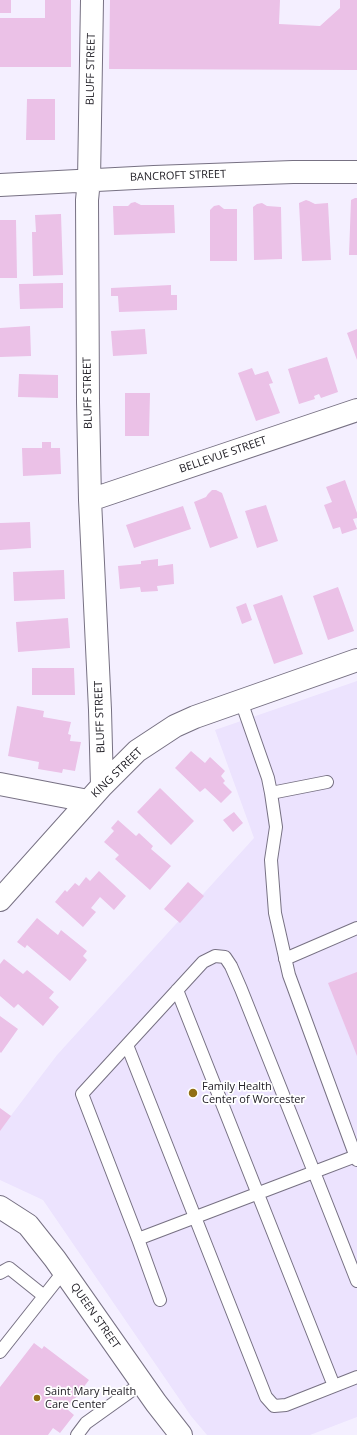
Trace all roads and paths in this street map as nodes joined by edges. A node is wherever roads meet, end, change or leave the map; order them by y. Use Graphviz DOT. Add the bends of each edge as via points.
graph roads {
  1 [pos="92,0"];
  2 [pos="357,172"];
  3 [pos="89,180"];
  4 [pos="0,185"];
  5 [pos="357,410"];
  6 [pos="90,500"];
  7 [pos="357,660"];
  8 [pos="241,701"];
  9 [pos="327,782"];
  10 [pos="0,784"];
  11 [pos="271,793"];
  12 [pos="95,794"];
  13 [pos="0,900"];
  14 [pos="357,928"];
  15 [pos="286,959"];
  16 [pos="178,990"];
  17 [pos="127,1044"];
  18 [pos="357,1157"];
  19 [pos="314,1172"];
  20 [pos="259,1193"];
  21 [pos="0,1207"];
  22 [pos="196,1217"];
  23 [pos="138,1239"];
  24 [pos="64,1271"];
  25 [pos="0,1273"];
  26 [pos="357,1281"];
  27 [pos="44,1296"];
  28 [pos="160,1300"];
  29 [pos="0,1352"];
  30 [pos="357,1377"];
  31 [pos="142,1383"];
  32 [pos="334,1386"];
  33 [pos="77,1435"];
  34 [pos="181,1435"];
  1 -- 3 [label="street, BLUFF STREET"];
  2 -- 3 [label="street, BANCROFT STREET"];
  3 -- 4 [label="street, BANCROFT STREET"];
  3 -- 6 [label="street, BLUFF STREET" via="87,208"];
  5 -- 6 [label="street, BELLEVUE STREET"];
  6 -- 12 [label="street, BLUFF STREET" via="100,702"];
  7 -- 8 [label="street, KING STREET"];
  8 -- 11 [label="lane"];
  8 -- 12 [label="street, KING STREET" via="175,726 137,751"];
  9 -- 11 [label="lane"];
  10 -- 12 [label="street"];
  11 -- 15 [label="lane" via="276,827 271,860 274,898"];
  12 -- 13 [label="street, KING STREET"];
  14 -- 15 [label="lane"];
  15 -- 18 [label="lane" via="289,975"];
  16 -- 17 [label="lane"];
  16 -- 19 [label="lane" via="203,962 215,956 225,956 232,966"];
  16 -- 20 [label="lane"];
  17 -- 22 [label="lane"];
  17 -- 23 [label="lane" via="82,1094"];
  18 -- 19 [label="lane"];
  19 -- 20 [label="lane"];
  19 -- 26 [label="lane"];
  20 -- 22 [label="lane"];
  20 -- 32 [label="lane"];
  21 -- 24 [label="street, QUEEN STREET" via="28,1225"];
  22 -- 23 [label="lane"];
  22 -- 32 [label="lane" via="266,1397 274,1406 286,1405"];
  23 -- 28 [label="lane"];
  24 -- 27 [label="lane"];
  24 -- 31 [label="street, QUEEN STREET"];
  25 -- 27 [label="lane" via="8,1268"];
  27 -- 29 [label="lane"];
  30 -- 32 [label="lane"];
  31 -- 33 [label="lane" via="86,1423"];
  31 -- 34 [label="street, QUEEN STREET"];
}
